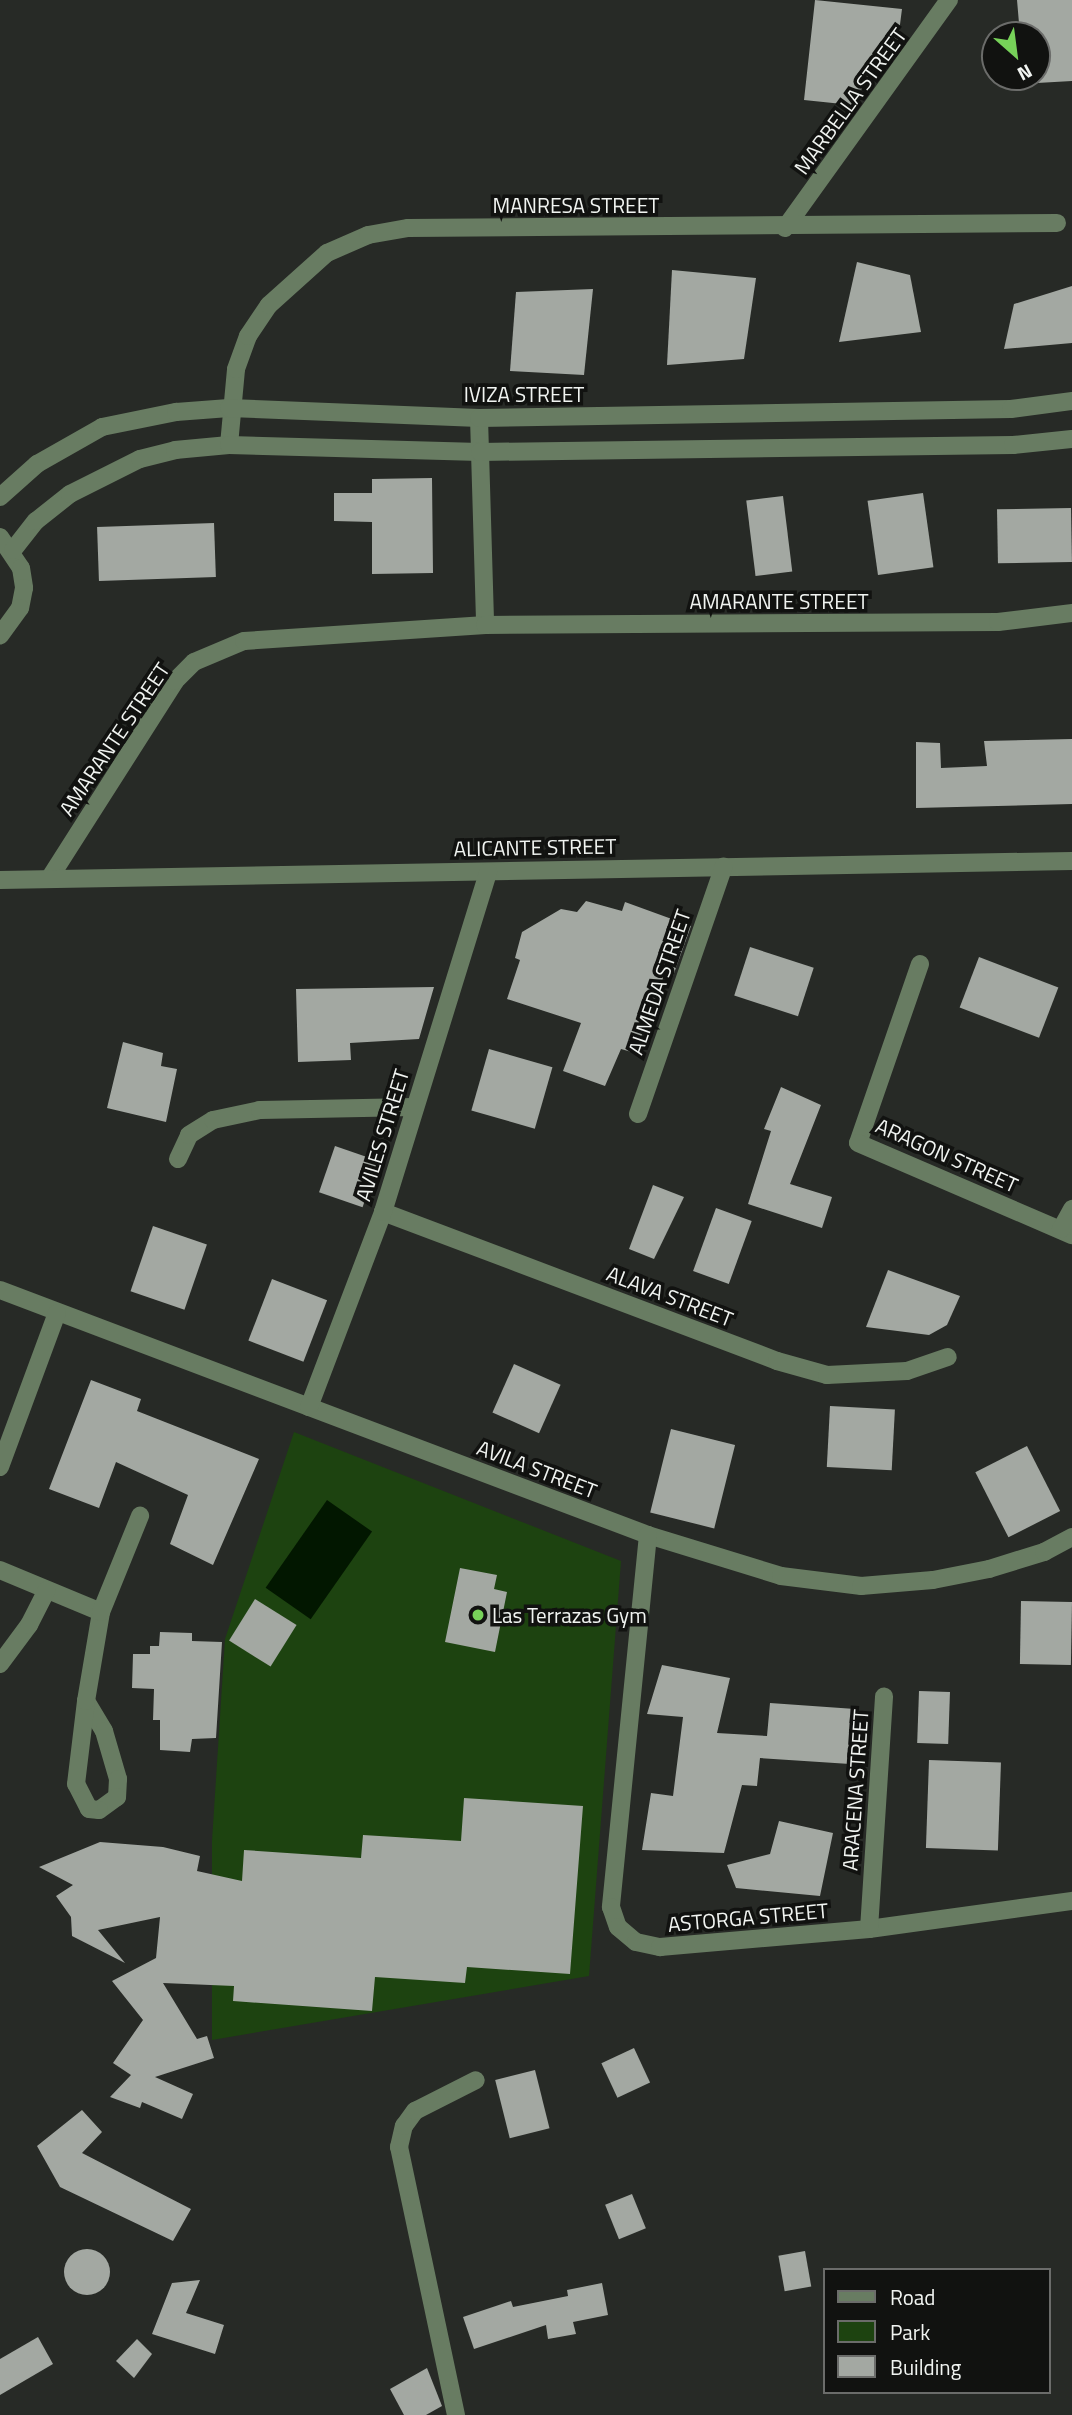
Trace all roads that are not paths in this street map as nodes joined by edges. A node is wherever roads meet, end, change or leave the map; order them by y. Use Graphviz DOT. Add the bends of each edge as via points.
graph roads {
  1 [pos="949,0"];
  2 [pos="1057,223"];
  3 [pos="785,228"];
  4 [pos="1072,401"];
  5 [pos="229,408"];
  6 [pos="479,418"];
  7 [pos="1072,439"];
  8 [pos="229,445"];
  9 [pos="480,452"];
  10 [pos="0,497"];
  11 [pos="6,543"];
  12 [pos="1072,613"];
  13 [pos="485,625"];
  14 [pos="0,636"];
  15 [pos="1072,862"];
  16 [pos="724,866"];
  17 [pos="488,872"];
  18 [pos="49,879"];
  19 [pos="0,880"];
  20 [pos="919,964"];
  21 [pos="414,1107"];
  22 [pos="638,1114"];
  23 [pos="178,1159"];
  24 [pos="1072,1209"];
  25 [pos="383,1212"];
  26 [pos="1067,1232"];
  27 [pos="0,1290"];
  28 [pos="57,1313"];
  29 [pos="948,1357"];
  30 [pos="309,1407"];
  31 [pos="0,1468"];
  32 [pos="140,1516"];
  33 [pos="648,1535"];
  34 [pos="1072,1537"];
  35 [pos="0,1570"];
  36 [pos="47,1590"];
  37 [pos="101,1612"];
  38 [pos="0,1664"];
  39 [pos="884,1696"];
  40 [pos="86,1701"];
  41 [pos="1072,1901"];
  42 [pos="869,1929"];
  43 [pos="476,2080"];
  44 [pos="456,2415"];
  1 -- 3 [label="street, MARBELLA STREET"];
  2 -- 3 [label="street, MANRESA STREET"];
  3 -- 5 [label="street, MANRESA STREET" via="408,228 368,235 327,253 269,305 248,336"];
  4 -- 6 [label="street, IVIZA STREET" via="1011,409"];
  5 -- 6 [label="street, IVIZA STREET"];
  5 -- 8 [label="street, MANRESA STREET"];
  5 -- 10 [label="street, IVIZA STREET" via="137,417 102,426 37,464"];
  6 -- 9 [label="street"];
  7 -- 9 [label="street" via="1013,445"];
  8 -- 9 [label="street"];
  8 -- 11 [label="street" via="175,450 105,474"];
  9 -- 13 [label="street"];
  11 -- 14 [label="street" via="24,588 20,608"];
  12 -- 13 [label="street, AMARANTE STREET" via="998,622"];
  13 -- 18 [label="street, AMARANTE STREET" via="244,641 194,662 174,681"];
  15 -- 16 [label="street, ALICANTE STREET"];
  16 -- 17 [label="street, ALICANTE STREET"];
  16 -- 22 [label="street, ALMEDA STREET"];
  17 -- 18 [label="street, ALICANTE STREET"];
  17 -- 21 [label="street, AVILES STREET"];
  18 -- 19 [label="street, ALICANTE STREET"];
  20 -- 26 [label="street, ARAGON STREET" via="858,1143"];
  21 -- 23 [label="street" via="260,1110 213,1120 189,1135"];
  21 -- 25 [label="street, AVILES STREET"];
  24 -- 26 [label="street"];
  25 -- 29 [label="street, ALAVA STREET" via="777,1361 827,1375 906,1371"];
  25 -- 30 [label="street, AVILES STREET"];
  27 -- 28 [label="street, AVILA STREET"];
  28 -- 30 [label="street, AVILA STREET"];
  28 -- 31 [label="street"];
  30 -- 33 [label="street, AVILA STREET"];
  32 -- 37 [label="street"];
  33 -- 34 [label="street, AVILA STREET" via="781,1576 861,1586 989,1569 1044,1552"];
  33 -- 42 [label="street, ASTORGA STREET" via="611,1907 618,1927 636,1942 660,1947"];
  35 -- 36 [label="street"];
  36 -- 37 [label="street"];
  36 -- 38 [label="street" via="29,1625"];
  37 -- 40 [label="street"];
  39 -- 42 [label="street, ARACENA STREET"];
  40 -- 40 [label="street" via="76,1784 89,1809 99,1810 117,1797 118,1779 104,1731"];
  41 -- 42 [label="street, ASTORGA STREET"];
  43 -- 44 [label="street" via="415,2111 404,2126 398,2147"];
}
